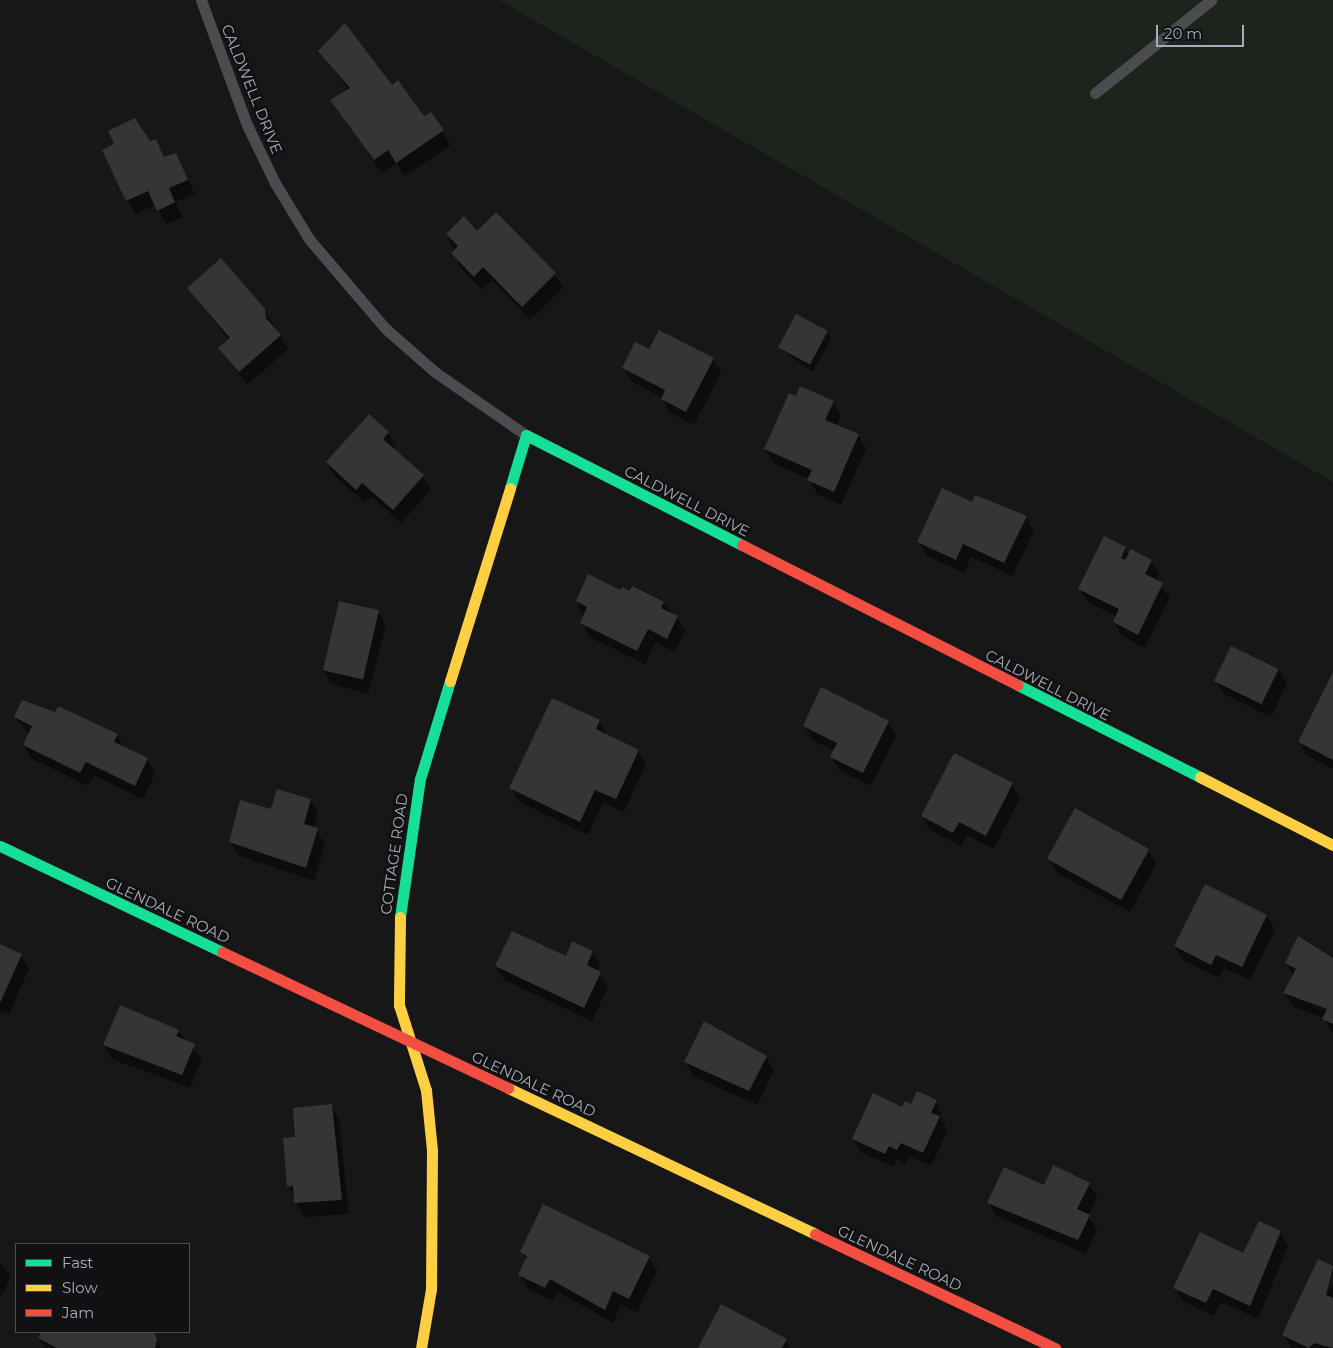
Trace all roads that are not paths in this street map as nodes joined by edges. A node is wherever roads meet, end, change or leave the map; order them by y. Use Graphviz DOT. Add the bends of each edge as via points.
graph roads {
  1 [pos="201,0"];
  2 [pos="1211,0"];
  3 [pos="1095,93"];
  4 [pos="526,435"];
  5 [pos="1333,845"];
  6 [pos="0,846"];
  7 [pos="410,1041"];
  8 [pos="421,1348"];
  9 [pos="1055,1348"];
  1 -- 4 [label="lane, CALDWELL DRIVE" via="247,125 275,184 309,238 386,329 435,372"];
  2 -- 3 [label="lane"];
  4 -- 5 [label="street, CALDWELL DRIVE"];
  4 -- 7 [label="street, COTTAGE ROAD" via="420,779 400,902 399,1005"];
  6 -- 7 [label="street, GLENDALE ROAD"];
  7 -- 8 [label="street, COTTAGE ROAD" via="426,1090 432,1150 432,1289"];
  7 -- 9 [label="street, GLENDALE ROAD"];
}
